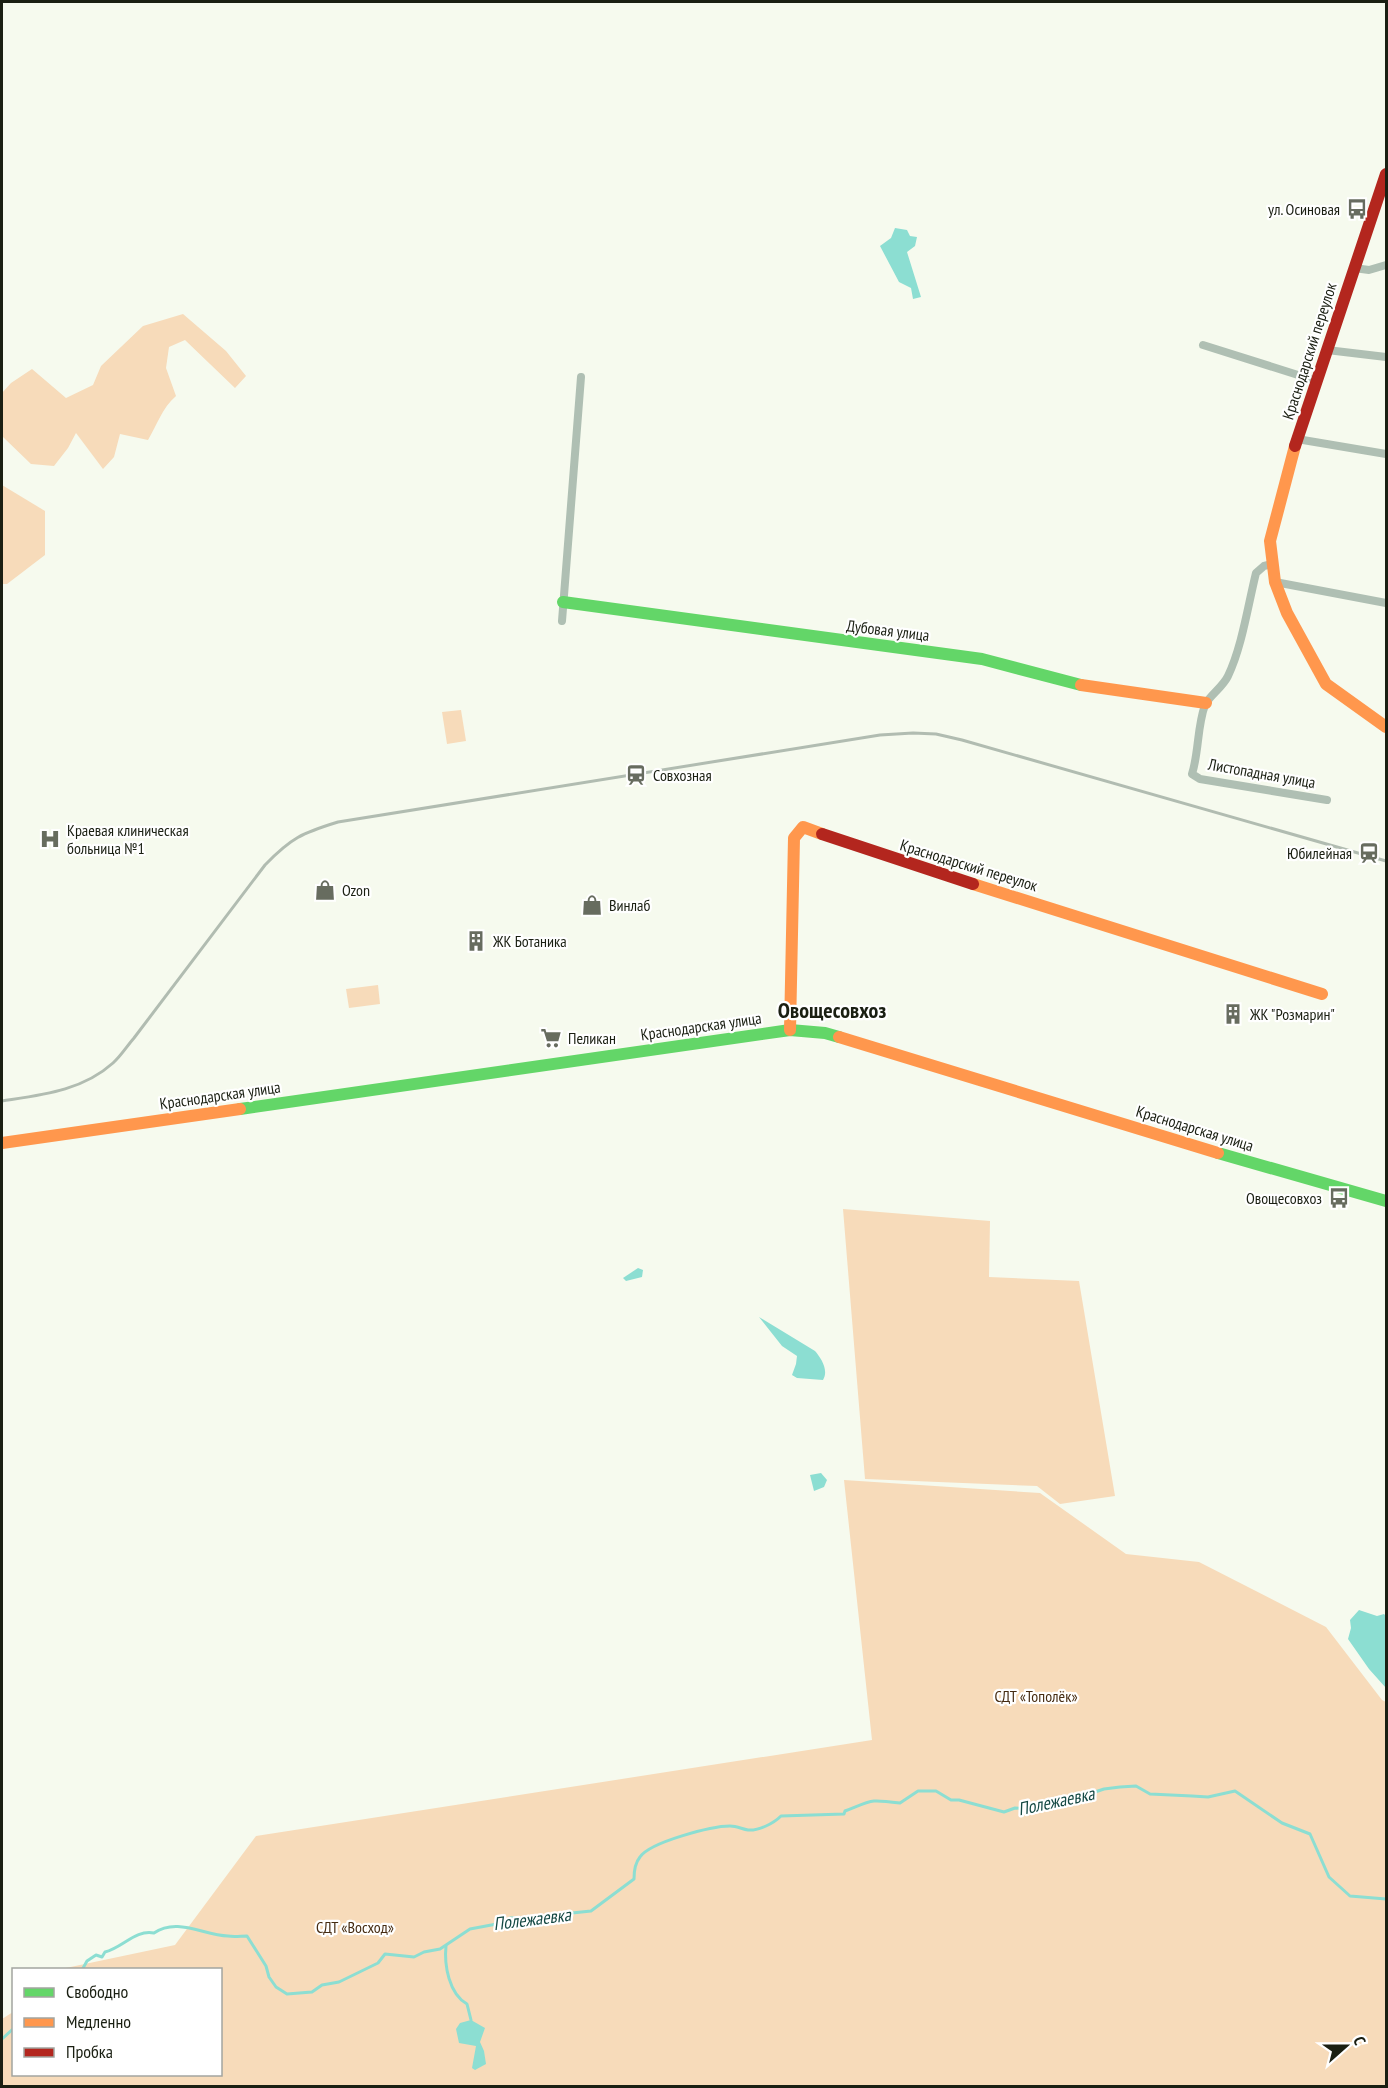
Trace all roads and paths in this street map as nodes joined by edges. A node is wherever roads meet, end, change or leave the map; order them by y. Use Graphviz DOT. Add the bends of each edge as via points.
graph roads {
  1 [pos="1386,174"];
  2 [pos="1386,265"];
  3 [pos="1354,268"];
  4 [pos="1203,345"];
  5 [pos="1327,350"];
  6 [pos="1386,357"];
  7 [pos="581,377"];
  8 [pos="1317,381"];
  9 [pos="1297,439"];
  10 [pos="1386,454"];
  11 [pos="1272,564"];
  12 [pos="1275,582"];
  13 [pos="563,602"];
  14 [pos="1386,603"];
  15 [pos="562,621"];
  16 [pos="1206,703"];
  17 [pos="1386,727"];
  18 [pos="1327,800"];
  19 [pos="1322,994"];
  20 [pos="790,1030"];
  21 [pos="2,1143"];
  22 [pos="1386,1201"];
  1 -- 3 [label="street, Краснодарский переулок"];
  2 -- 3 [label="street" via="1369,270"];
  3 -- 5 [label="street, Краснодарский переулок"];
  4 -- 8 [label="street"];
  5 -- 6 [label="street"];
  5 -- 8 [label="street, Краснодарский переулок"];
  7 -- 13 [label="street"];
  8 -- 9 [label="street, Краснодарский переулок"];
  9 -- 10 [label="street"];
  9 -- 11 [label="street, Краснодарский переулок" via="1270,541"];
  11 -- 12 [label="street, Краснодарский переулок"];
  11 -- 16 [label="street" via="1256,573 1227,678"];
  12 -- 14 [label="street"];
  12 -- 17 [label="street, Краснодарский переулок" via="1303,648 1326,684"];
  13 -- 15 [label="street"];
  13 -- 16 [label="street, Дубовая улица" via="982,659 1087,687"];
  16 -- 18 [label="street, Листопадная улица" via="1192,774 1200,779"];
  19 -- 20 [label="street, Краснодарский переулок" via="905,863 803,827 794,838"];
  20 -- 21 [label="street, Краснодарская улица"];
  20 -- 22 [label="street, Краснодарская улица" via="825,1033"];
}
